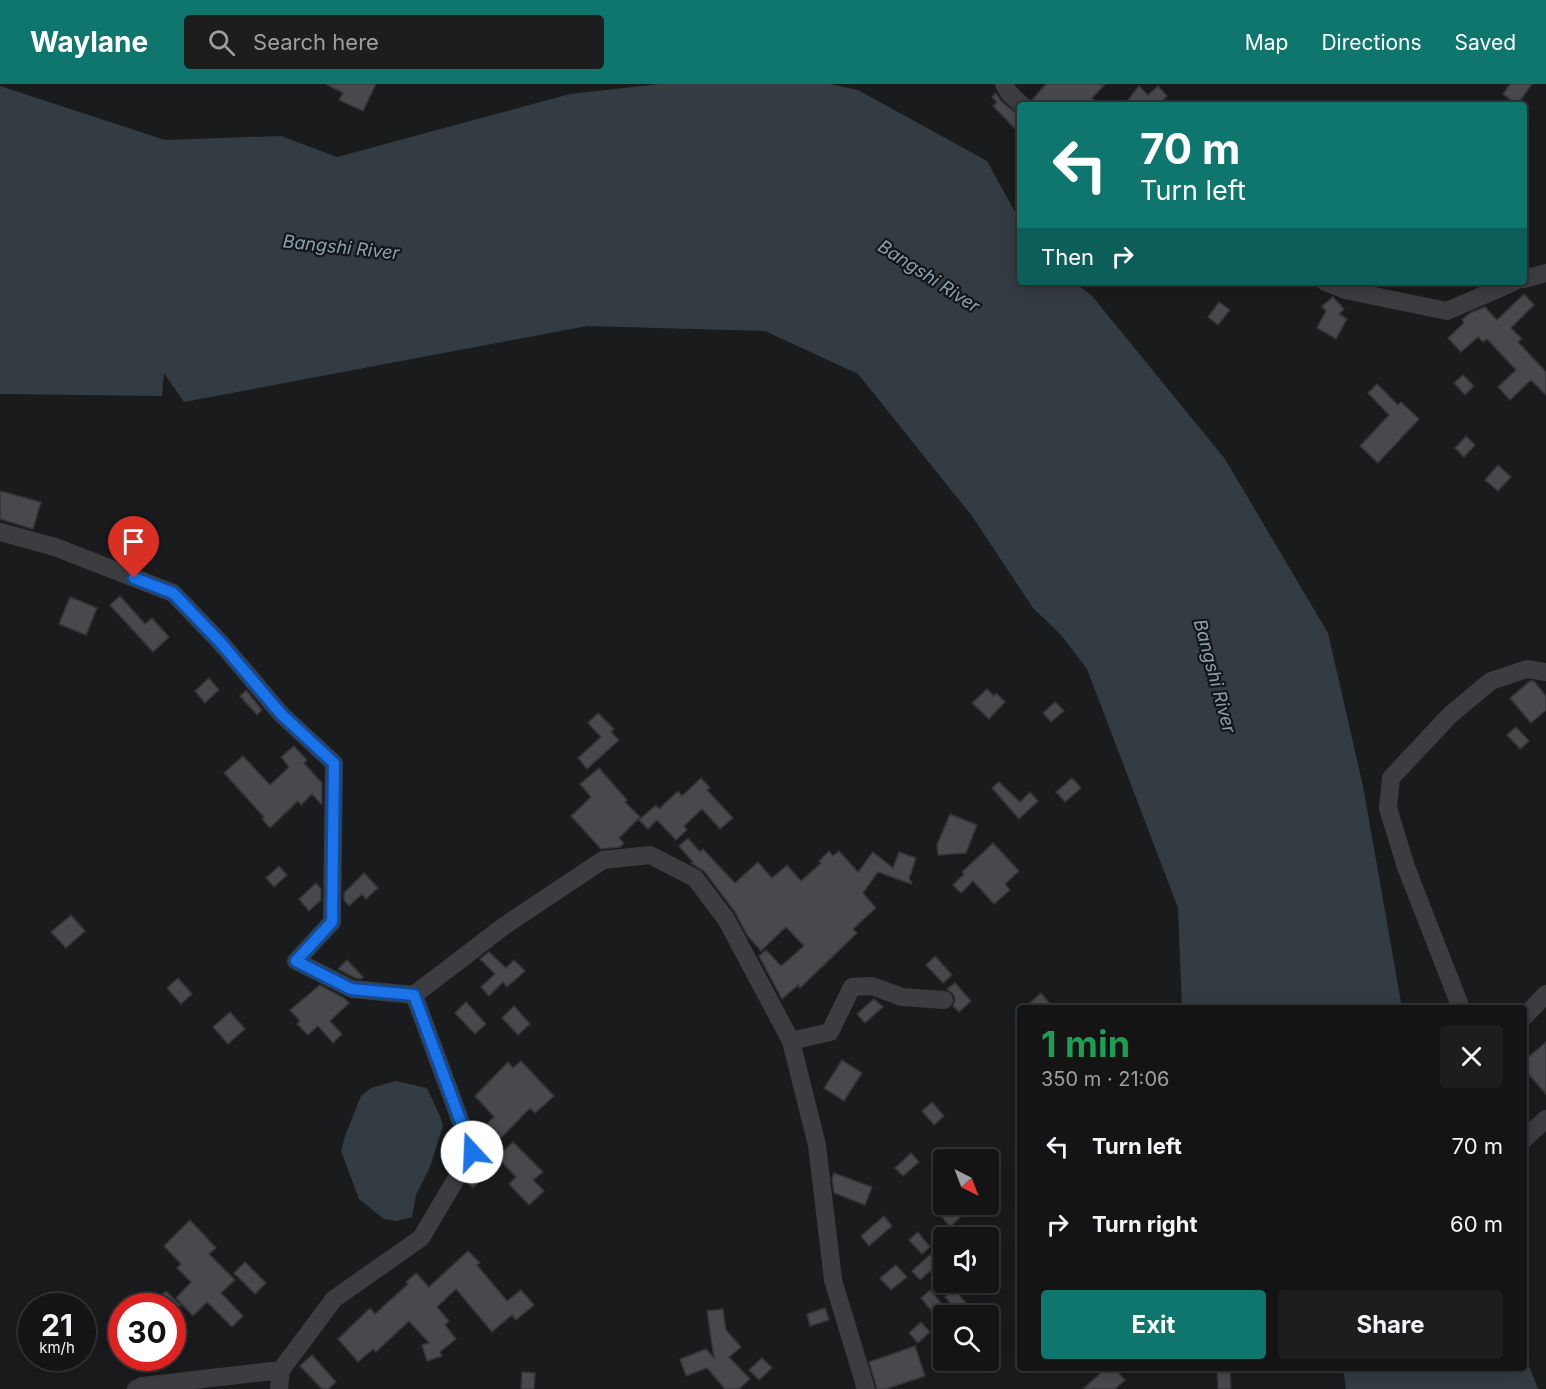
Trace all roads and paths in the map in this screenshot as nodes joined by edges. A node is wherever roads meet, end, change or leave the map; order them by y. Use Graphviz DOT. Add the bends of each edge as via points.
graph roads {
  1 [pos="1004,84"];
  2 [pos="1019,102"];
  3 [pos="1546,273"];
  4 [pos="1527,278"];
  5 [pos="1332,285"];
  6 [pos="1507,285"];
  7 [pos="0,532"];
  8 [pos="1546,672"];
  9 [pos="1546,994"];
  10 [pos="414,995"];
  11 [pos="944,1000"];
  12 [pos="1460,1005"];
  13 [pos="1527,1014"];
  14 [pos="791,1041"];
  15 [pos="1546,1119"];
  16 [pos="1527,1136"];
  17 [pos="281,1370"];
  18 [pos="136,1389"];
  19 [pos="279,1389"];
  20 [pos="866,1389"];
  1 -- 2 [label="street"];
  3 -- 4 [label="street"];
  5 -- 6 [label="street" via="1447,311"];
  7 -- 10 [label="street" via="55,547 173,593 281,714 334,763 332,922 296,961 351,989"];
  8 -- 12 [label="street" via="1527,669 1491,681 1450,714 1391,778 1388,808 1406,867"];
  9 -- 13 [label="street"];
  10 -- 14 [label="street" via="504,926 603,860 650,855 695,878 726,919"];
  10 -- 17 [label="street" via="472,1152 421,1238 334,1299"];
  11 -- 14 [label="street" via="902,997 872,986 852,987 830,1032"];
  14 -- 20 [label="street" via="817,1145 833,1280"];
  15 -- 16 [label="street"];
  17 -- 18 [label="street"];
  17 -- 19 [label="street"];
}
